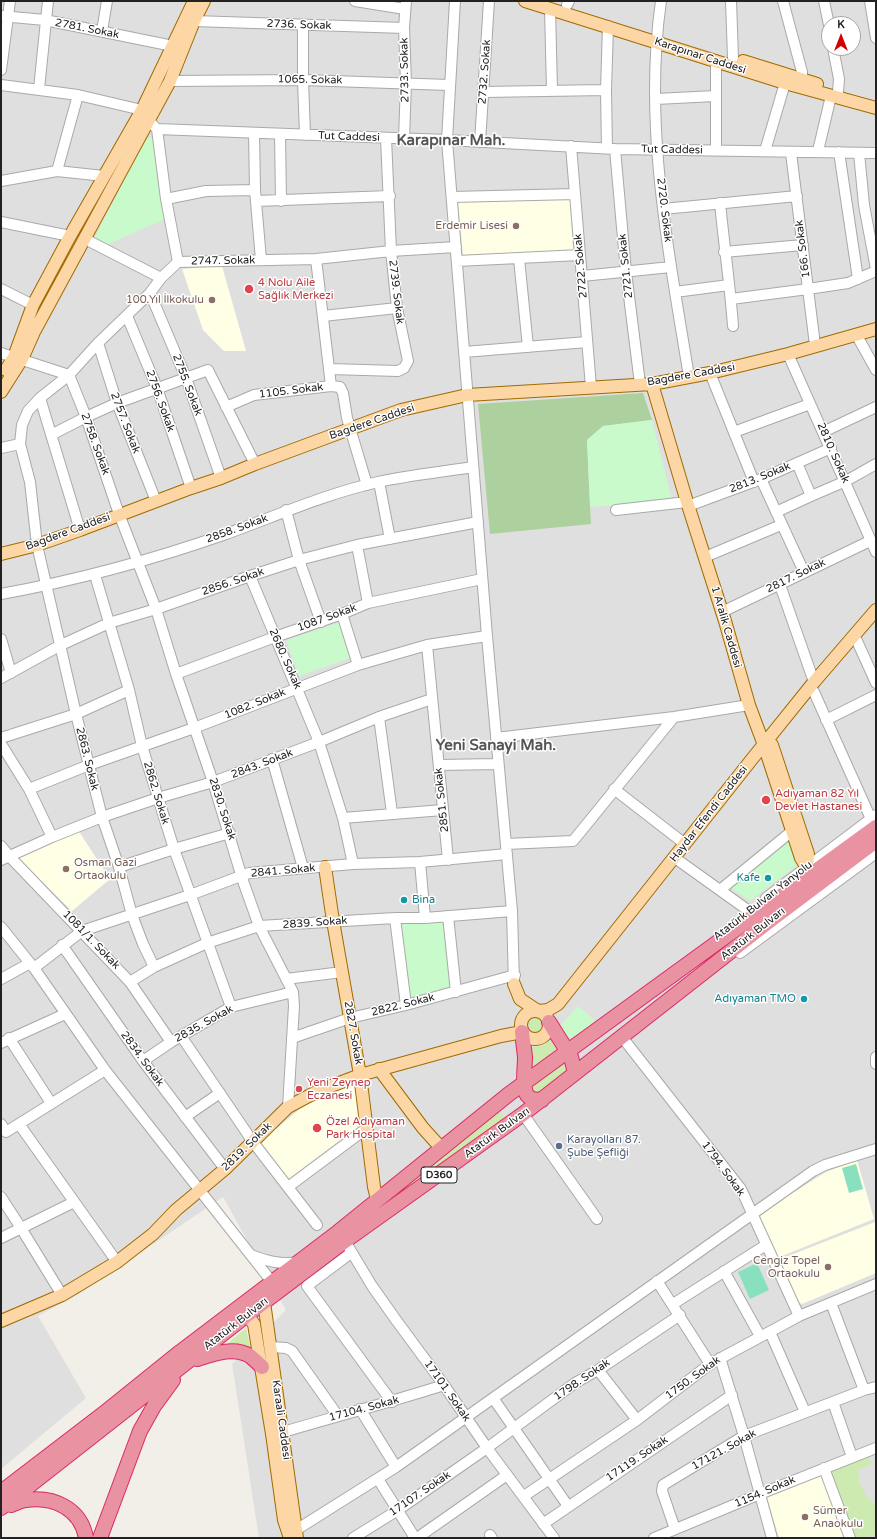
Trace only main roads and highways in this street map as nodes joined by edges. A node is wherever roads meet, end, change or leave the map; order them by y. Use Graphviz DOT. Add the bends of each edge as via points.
graph roads {
  1 [pos="194,1"];
  2 [pos="204,1"];
  3 [pos="525,1"];
  4 [pos="568,3"];
  5 [pos="552,4"];
  6 [pos="656,38"];
  7 [pos="834,94"];
  8 [pos="876,102"];
  9 [pos="876,108"];
  10 [pos="145,115"];
  11 [pos="876,329"];
  12 [pos="18,358"];
  13 [pos="1,379"];
  14 [pos="646,384"];
  15 [pos="1,392"];
  16 [pos="1,554"];
  17 [pos="876,610"];
  18 [pos="876,618"];
  19 [pos="814,687"];
  20 [pos="768,748"];
  21 [pos="874,820"];
  22 [pos="874,850"];
  23 [pos="678,859"];
  24 [pos="325,867"];
  25 [pos="538,1011"];
  26 [pos="549,1022"];
  27 [pos="521,1029"];
  28 [pos="567,1052"];
  29 [pos="380,1069"];
  30 [pos="576,1074"];
  31 [pos="360,1075"];
  32 [pos="525,1083"];
  33 [pos="542,1100"];
  34 [pos="442,1149"];
  35 [pos="377,1200"];
  36 [pos="264,1302"];
  37 [pos="247,1315"];
  38 [pos="1,1321"];
  39 [pos="188,1361"];
  40 [pos="262,1367"];
  41 [pos="1,1492"];
  42 [pos="1,1508"];
  43 [pos="294,1535"];
  44 [pos="86,1538"];
  45 [pos="100,1538"];
  1 -- 10 [label="main road"];
  2 -- 10 [label="main road" via="170,81"];
  3 -- 5 [label="main road, Karapınar Caddesi"];
  4 -- 5 [label="main road, Karapınar Caddesi"];
  4 -- 6 [label="main road, Karapınar Caddesi"];
  5 -- 6 [label="main road, Karapınar Caddesi" via="608,26"];
  6 -- 7 [label="main road, Karapınar Caddesi" via="785,83"];
  6 -- 7 [label="main road, Karapınar Caddesi" via="802,79"];
  7 -- 8 [label="main road, Karapınar Caddesi"];
  7 -- 9 [label="main road, Karapınar Caddesi"];
  10 -- 12 [label="main road" via="85,239"];
  10 -- 12 [label="main road" via="104,176 33,305"];
  11 -- 14 [label="main road, Bagdere Caddesi" via="710,373"];
  12 -- 13 [label="main road"];
  12 -- 15 [label="main road"];
  14 -- 16 [label="main road, Bagdere Caddesi" via="467,395 402,410 80,530 38,545"];
  14 -- 20 [label="main road, 1 Aralik Caddesi" via="706,557 749,706"];
  17 -- 19 [label="main road, Haydar Efendi Caddesi"];
  18 -- 19 [label="main road, Haydar Efendi Caddesi"];
  19 -- 20 [label="main road, Haydar Efendi Caddesi"];
  20 -- 20 [label="main road, 1 Aralik Caddesi" via="808,854 807,868 800,858"];
  20 -- 23 [label="main road, Haydar Efendi Caddesi"];
  20 -- 23 [label="main road, Haydar Efendi Caddesi" via="685,844"];
  21 -- 28 [label="highway, Atatürk Bulvarı / D360" via="653,990"];
  22 -- 30 [label="highway, Atatürk Bulvarı / D360" via="767,923"];
  23 -- 25 [label="main road, Haydar Efendi Caddesi" via="558,1004"];
  23 -- 26 [label="main road, Haydar Efendi Caddesi"];
  24 -- 31 [label="main road, 2827. Sokak"];
  25 -- 26 [label="main road" via="545,1015"];
  25 -- 27 [label="main road" via="527,1013 523,1017"];
  25 -- 27 [label="main road" via="520,999 514,979"];
  26 -- 27 [label="main road" via="547,1032 539,1039 529,1039"];
  26 -- 28 [label="highway"];
  27 -- 29 [label="main road, 2819. Sokak"];
  27 -- 32 [label="highway"];
  28 -- 30 [label="highway"];
  28 -- 32 [label="highway, Atatürk Bulvarı / D360"];
  29 -- 31 [label="main road, 2819. Sokak"];
  29 -- 34 [label="main road" via="423,1128"];
  30 -- 33 [label="highway, Atatürk Bulvarı / D360"];
  31 -- 35 [label="main road, 2827. Sokak"];
  31 -- 38 [label="main road, 2819. Sokak" via="318,1091 288,1107 153,1234 117,1262 62,1295"];
  32 -- 33 [label="highway" via="530,1098"];
  32 -- 34 [label="highway, Atatürk Bulvarı / D360"];
  33 -- 36 [label="highway, Atatürk Bulvarı / D360" via="348,1247"];
  34 -- 35 [label="highway, Atatürk Bulvarı / D360"];
  35 -- 41 [label="highway, Atatürk Bulvarı / D360"];
  36 -- 37 [label="highway, Atatürk Bulvarı / D360"];
  36 -- 43 [label="main road, Karaali Caddesi" via="283,1432"];
  37 -- 39 [label="highway, Atatürk Bulvarı / D360"];
  37 -- 40 [label="main road, Karaali Caddesi" via="254,1324"];
  39 -- 40 [label="highway" via="217,1352 236,1352 249,1355"];
  39 -- 42 [label="highway, Atatürk Bulvarı / D360"];
  39 -- 45 [label="highway" via="144,1422"];
  40 -- 43 [label="main road, Karaali Caddesi" via="284,1520"];
  42 -- 44 [label="highway" via="26,1500 62,1504 73,1511"];
}
